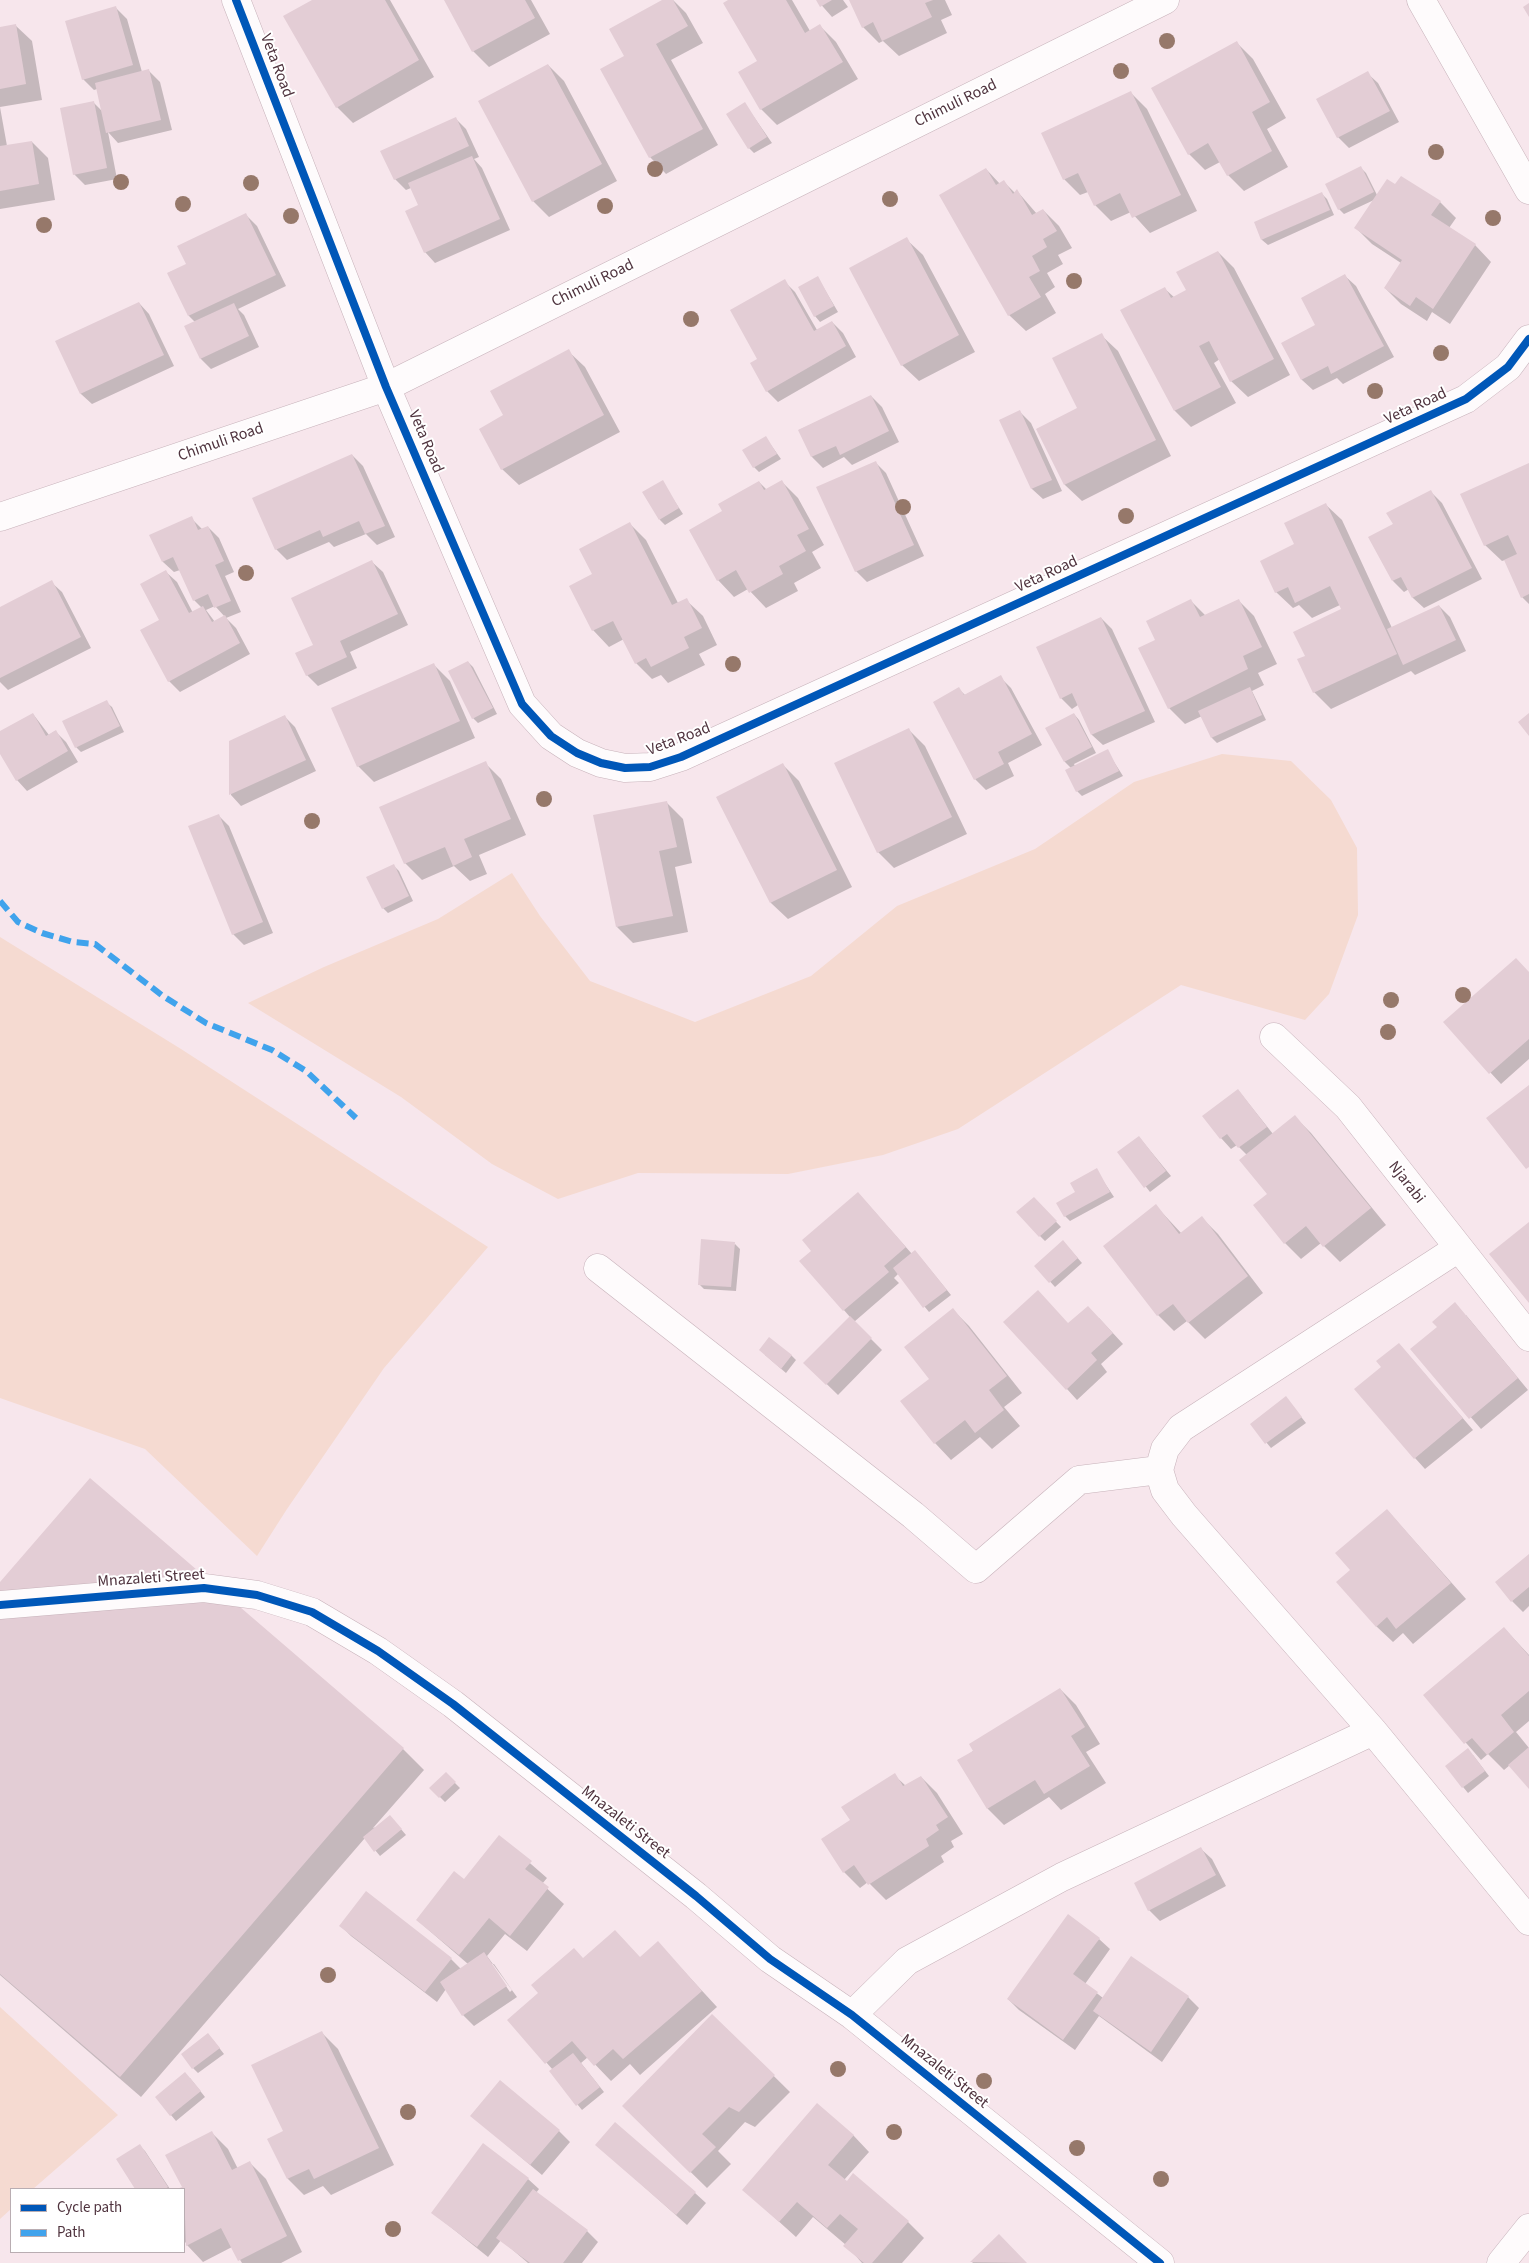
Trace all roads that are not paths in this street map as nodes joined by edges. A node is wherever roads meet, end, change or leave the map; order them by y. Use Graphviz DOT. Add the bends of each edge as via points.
graph roads {
  1 [pos="236,0"];
  2 [pos="1165,0"];
  3 [pos="1421,0"];
  4 [pos="1529,190"];
  5 [pos="1529,339"];
  6 [pos="386,387"];
  7 [pos="0,517"];
  8 [pos="1274,1037"];
  9 [pos="1457,1249"];
  10 [pos="598,1268"];
  11 [pos="1529,1337"];
  12 [pos="1159,1470"];
  13 [pos="0,1605"];
  14 [pos="1373,1731"];
  15 [pos="1529,1921"];
  16 [pos="852,2015"];
  17 [pos="1529,2228"];
  18 [pos="1160,2263"];
  19 [pos="1501,2263"];
  1 -- 6 [label="street, Veta Road"];
  2 -- 6 [label="street, Chimuli Road"];
  3 -- 4 [label="street"];
  5 -- 6 [label="street, Veta Road" via="1508,368 1466,399 681,757 650,767 633,768 601,763 577,753 551,736 522,704"];
  6 -- 7 [label="street, Chimuli Road"];
  8 -- 9 [label="street, Njarabi" via="1348,1108"];
  9 -- 11 [label="street, Njarabi"];
  9 -- 12 [label="street" via="1180,1428 1165,1449"];
  10 -- 12 [label="street" via="913,1515 976,1569 1080,1480"];
  12 -- 14 [label="street" via="1165,1490 1184,1515"];
  13 -- 16 [label="street, Mnazaleti Street" via="204,1588 257,1596 312,1612 378,1651 453,1704 696,1896 770,1959"];
  14 -- 15 [label="street"];
  14 -- 16 [label="street" via="1062,1877 916,1956 884,1982"];
  16 -- 18 [label="street, Mnazaleti Street"];
  17 -- 19 [label="street"];
}
